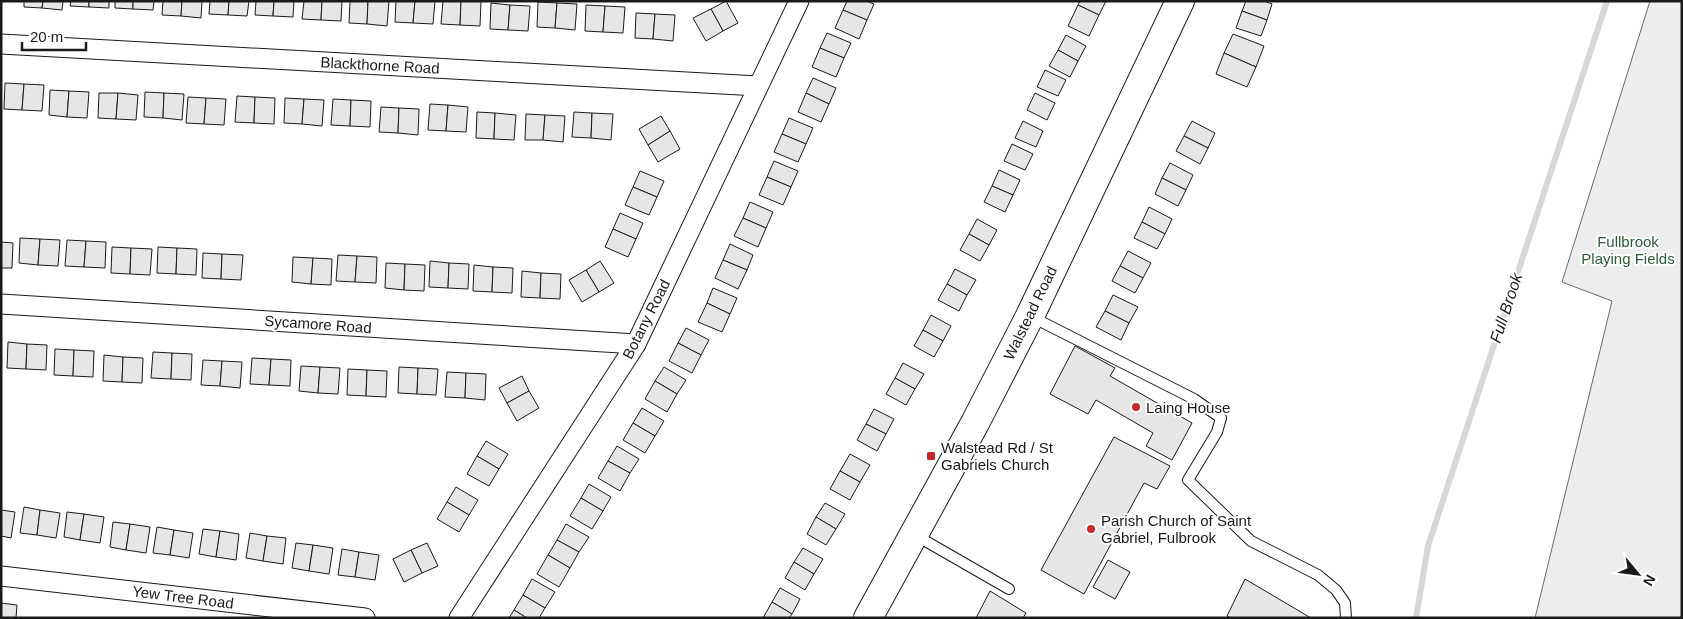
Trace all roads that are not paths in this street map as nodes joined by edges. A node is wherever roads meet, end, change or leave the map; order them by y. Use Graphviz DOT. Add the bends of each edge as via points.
graph roads {
  1 [pos="799,1"];
  2 [pos="1180,1"];
  3 [pos="1,44"];
  4 [pos="758,86"];
  5 [pos="1,304"];
  6 [pos="1030,316"];
  7 [pos="636,344"];
  8 [pos="914,534"];
  9 [pos="1,576"];
  10 [pos="1009,589"];
  11 [pos="365,618"];
  12 [pos="459,618"];
  13 [pos="868,618"];
  14 [pos="1346,618"];
  1 -- 4 [label="street, Botany Road"];
  2 -- 6 [label="street, Walstead Road"];
  3 -- 4 [label="street, Blackthorne Road"];
  4 -- 7 [label="street, Botany Road"];
  5 -- 7 [label="street, Sycamore Road"];
  6 -- 8 [label="street, Walstead Road"];
  6 -- 14 [label="lane" via="1194,399 1221,418 1217,432 1188,480 1251,541 1318,575 1336,590 1345,603"];
  7 -- 12 [label="street, Botany Road"];
  8 -- 10 [label="lane"];
  8 -- 13 [label="street, Walstead Road"];
  9 -- 11 [label="street, Yew Tree Road"];
}
